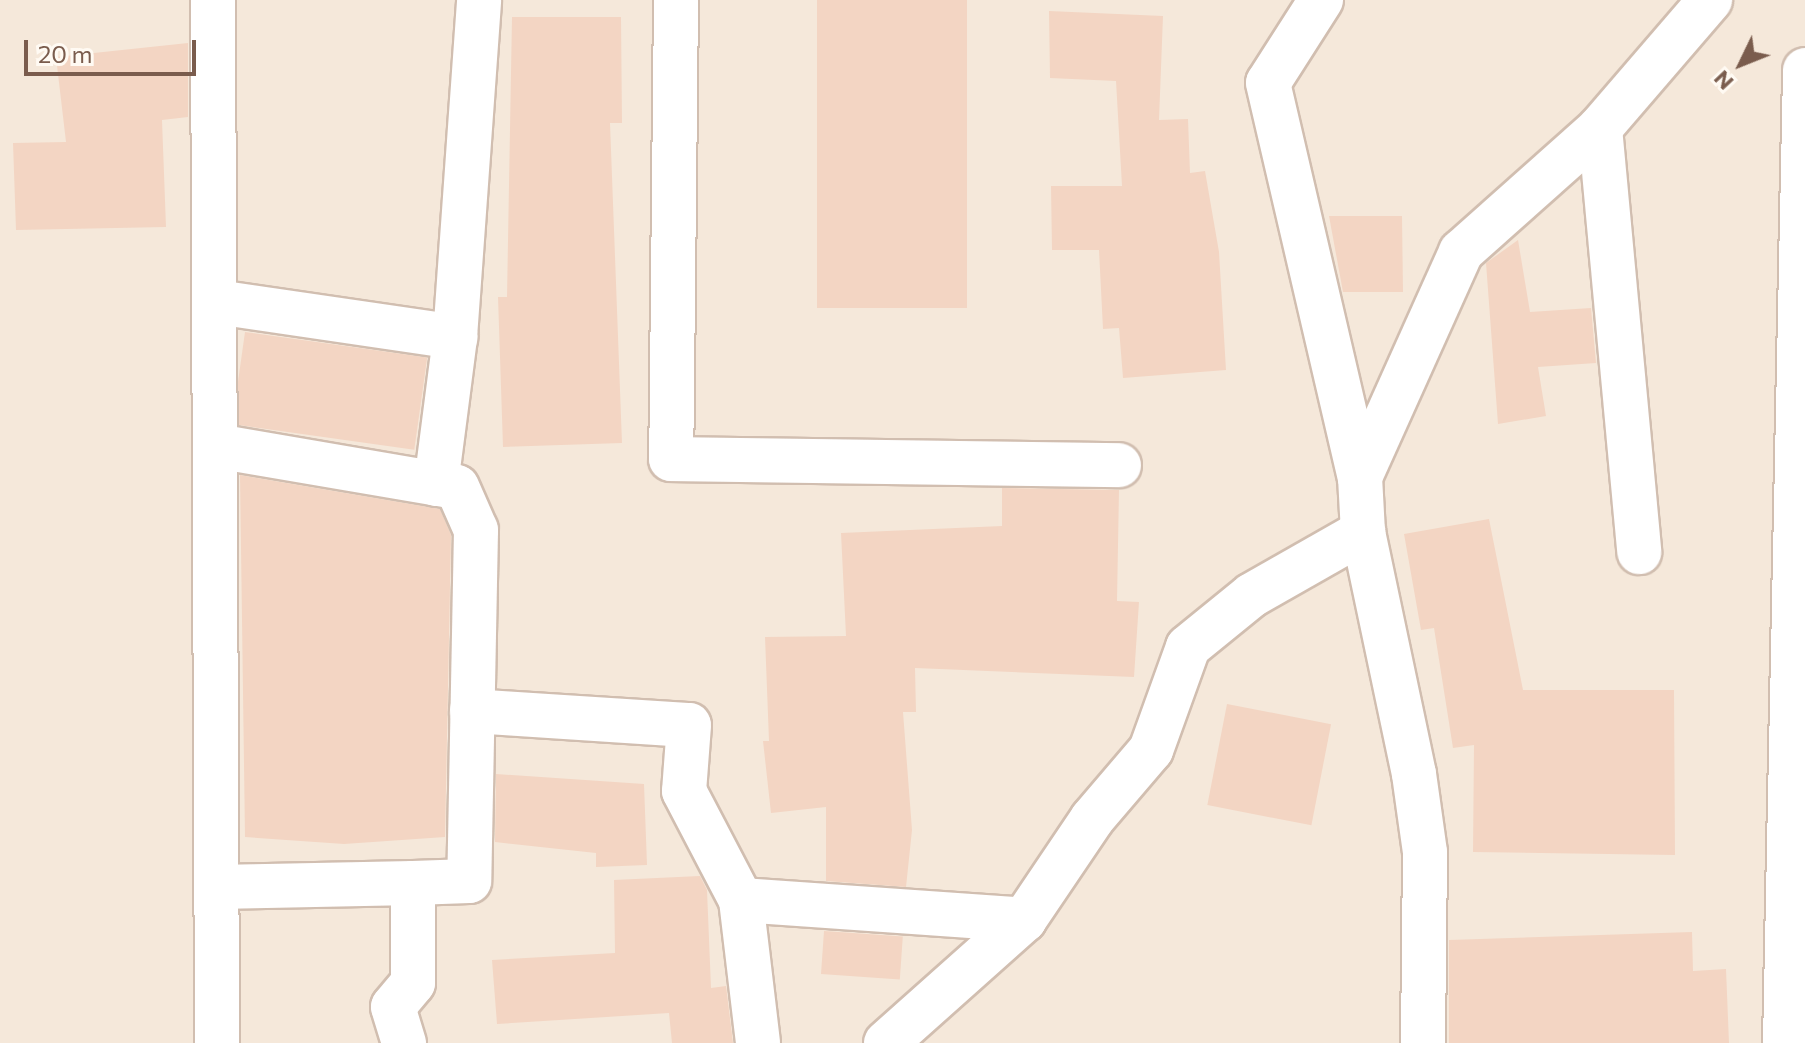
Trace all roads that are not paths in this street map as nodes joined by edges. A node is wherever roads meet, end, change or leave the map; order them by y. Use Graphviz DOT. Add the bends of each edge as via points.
graph roads {
  1 [pos="213,0"];
  2 [pos="479,0"];
  3 [pos="676,0"];
  4 [pos="1321,0"];
  5 [pos="1710,0"];
  6 [pos="1805,70"];
  7 [pos="1600,128"];
  8 [pos="216,302"];
  9 [pos="455,337"];
  10 [pos="216,446"];
  11 [pos="1119,465"];
  12 [pos="1360,477"];
  13 [pos="436,484"];
  14 [pos="1363,532"];
  15 [pos="1639,552"];
  16 [pos="472,711"];
  17 [pos="413,883"];
  18 [pos="217,887"];
  19 [pos="741,900"];
  20 [pos="1024,920"];
  21 [pos="217,1043"];
  22 [pos="404,1043"];
  23 [pos="758,1043"];
  24 [pos="886,1043"];
  25 [pos="1423,1043"];
  26 [pos="1785,1043"];
  1 -- 8 [label="street"];
  2 -- 9 [label="street"];
  3 -- 11 [label="street" via="671,459"];
  4 -- 12 [label="street" via="1268,83"];
  5 -- 7 [label="street"];
  6 -- 26 [label="street"];
  7 -- 12 [label="street" via="1461,252"];
  7 -- 15 [label="street"];
  8 -- 9 [label="street"];
  8 -- 10 [label="street"];
  9 -- 13 [label="street"];
  10 -- 13 [label="street"];
  10 -- 18 [label="street"];
  12 -- 14 [label="street"];
  13 -- 16 [label="street" via="457,487 476,530"];
  14 -- 20 [label="street" via="1252,595 1188,647 1151,750 1092,819"];
  14 -- 25 [label="street" via="1425,852"];
  16 -- 17 [label="street" via="469,881"];
  16 -- 19 [label="street" via="689,725 684,791"];
  17 -- 18 [label="street"];
  17 -- 22 [label="street" via="413,983 393,1007"];
  18 -- 21 [label="street"];
  19 -- 20 [label="street"];
  19 -- 23 [label="street"];
  20 -- 24 [label="street"];
}
